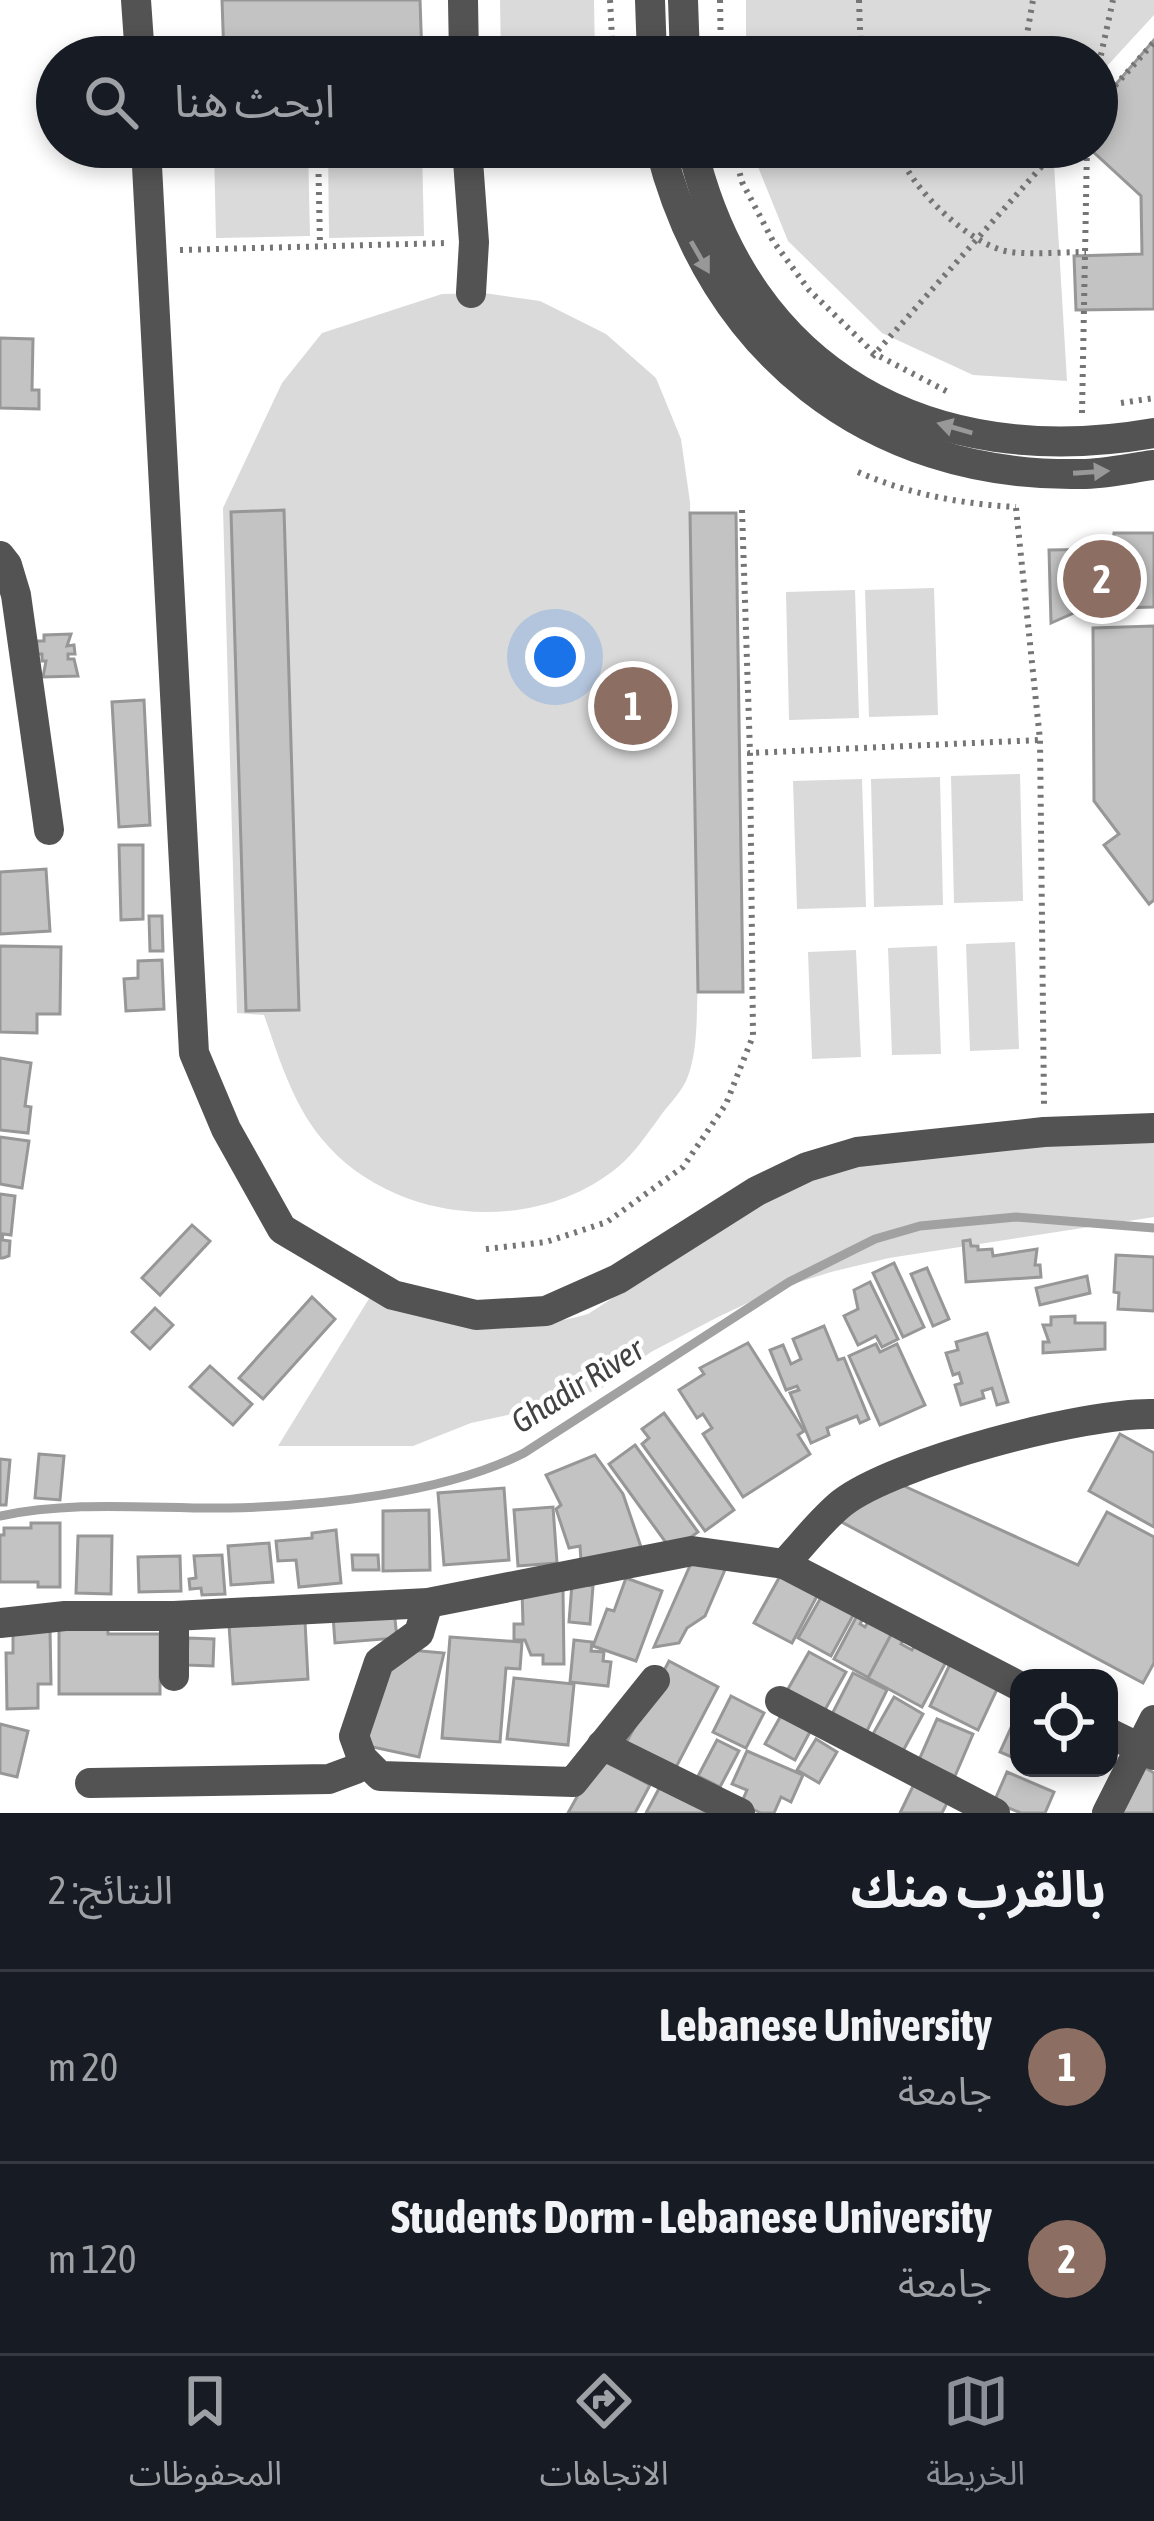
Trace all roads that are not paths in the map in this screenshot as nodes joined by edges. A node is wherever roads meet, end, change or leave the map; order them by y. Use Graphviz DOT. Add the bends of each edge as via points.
graph roads {
  1 [pos="136,0"];
  2 [pos="463,0"];
  3 [pos="650,0"];
  4 [pos="683,0"];
  5 [pos="139,36"];
  6 [pos="464,36"];
  7 [pos="651,36"];
  8 [pos="684,36"];
  9 [pos="147,168"];
  10 [pos="469,168"];
  11 [pos="667,168"];
  12 [pos="699,168"];
  13 [pos="471,293"];
  14 [pos="1154,433"];
  15 [pos="1024,462"];
  16 [pos="1154,465"];
  17 [pos="0,556"];
  18 [pos="49,830"];
  19 [pos="1154,1127"];
  20 [pos="1154,1414"];
  21 [pos="784,1564"];
  22 [pos="428,1603"];
  23 [pos="173,1616"];
  24 [pos="0,1623"];
  25 [pos="174,1676"];
  26 [pos="655,1680"];
  27 [pos="1010,1681"];
  28 [pos="780,1701"];
  29 [pos="1118,1734"];
  30 [pos="1149,1741"];
  31 [pos="602,1744"];
  32 [pos="362,1758"];
  33 [pos="90,1783"];
  34 [pos="740,1813"];
  35 [pos="995,1813"];
  36 [pos="1107,1813"];
  1 -- 5 [label="street"];
  2 -- 6 [label="street"];
  3 -- 7 [label="street"];
  4 -- 8 [label="street"];
  9 -- 19 [label="street" via="194,1053 282,1229 393,1295 476,1315 546,1311 617,1279 757,1191 857,1152"];
  10 -- 13 [label="street"];
  11 -- 15 [label="street, one-way" via="690,238 722,295 796,381 895,442 940,458"];
  15 -- 12 [label="street, one-way" via="837,380 746,280"];
  14 -- 15 [label="street" via="1080,441"];
  15 -- 16 [label="street, one-way" via="1084,474"];
  17 -- 18 [label="street" via="16,595"];
  20 -- 21 [label="street" via="1078,1421 896,1473 843,1502"];
  21 -- 22 [label="street" via="692,1551"];
  21 -- 27 [label="street"];
  22 -- 23 [label="street"];
  22 -- 32 [label="street" via="418,1633 379,1662 354,1736"];
  23 -- 24 [label="street"];
  23 -- 25 [label="street"];
  26 -- 31 [label="street"];
  28 -- 35 [label="street"];
  29 -- 30 [label="street"];
  30 -- 36 [label="street"];
  31 -- 32 [label="street" via="573,1782 380,1776"];
  31 -- 34 [label="street"];
  32 -- 33 [label="street" via="356,1769 328,1779"];
}
